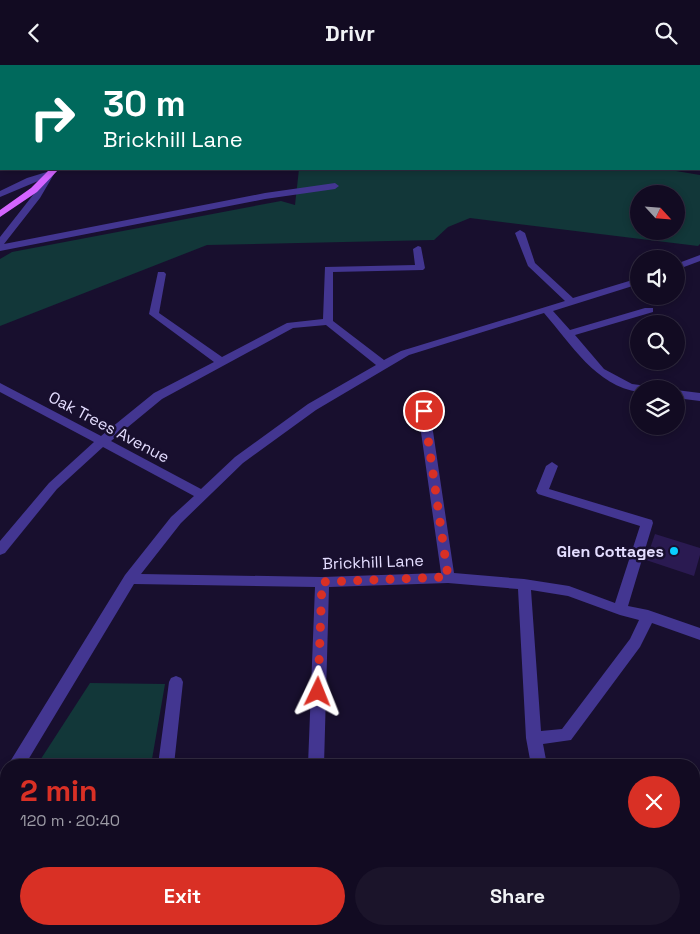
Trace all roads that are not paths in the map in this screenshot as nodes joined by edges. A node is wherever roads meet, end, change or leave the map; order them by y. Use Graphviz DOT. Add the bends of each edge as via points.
graph roads {
  1 [pos="53,171"];
  2 [pos="335,187"];
  3 [pos="0,194"];
  4 [pos="0,214"];
  5 [pos="520,233"];
  6 [pos="0,243"];
  7 [pos="0,248"];
  8 [pos="418,249"];
  9 [pos="700,258"];
  10 [pos="685,264"];
  11 [pos="161,274"];
  12 [pos="630,284"];
  13 [pos="572,302"];
  14 [pos="649,309"];
  15 [pos="547,310"];
  16 [pos="328,322"];
  17 [pos="568,334"];
  18 [pos="221,362"];
  19 [pos="384,365"];
  20 [pos="0,387"];
  21 [pos="630,387"];
  22 [pos="685,395"];
  23 [pos="700,397"];
  24 [pos="424,411"];
  25 [pos="102,442"];
  26 [pos="552,466"];
  27 [pos="202,495"];
  28 [pos="0,550"];
  29 [pos="448,577"];
  30 [pos="130,579"];
  31 [pos="322,582"];
  32 [pos="524,584"];
  33 [pos="620,610"];
  34 [pos="648,616"];
  35 [pos="700,634"];
  36 [pos="176,682"];
  37 [pos="534,739"];
  38 [pos="20,759"];
  39 [pos="167,759"];
  40 [pos="316,759"];
  41 [pos="538,759"];
  1 -- 3 [label="street"];
  1 -- 4 [label="main road" via="34,190"];
  1 -- 6 [label="street"];
  2 -- 7 [label="street" via="265,196"];
  5 -- 13 [label="street" via="531,264"];
  8 -- 16 [label="street" via="420,268 328,269"];
  9 -- 10 [label="street"];
  11 -- 18 [label="street" via="154,314"];
  12 -- 13 [label="street"];
  13 -- 15 [label="street"];
  14 -- 17 [label="street"];
  15 -- 17 [label="street"];
  15 -- 19 [label="street" via="405,353"];
  16 -- 18 [label="street" via="291,325"];
  16 -- 19 [label="street"];
  17 -- 21 [label="street" via="600,371"];
  18 -- 25 [label="street" via="158,396"];
  19 -- 27 [label="street" via="312,407 240,460"];
  20 -- 25 [label="street, Oak Trees Avenue"];
  22 -- 23 [label="street"];
  24 -- 29 [label="street"];
  25 -- 27 [label="street, Oak Trees Avenue"];
  25 -- 28 [label="street" via="53,486"];
  26 -- 33 [label="street" via="542,491 647,523"];
  27 -- 30 [label="street" via="176,520"];
  29 -- 31 [label="street, Brickhill Lane"];
  29 -- 32 [label="street, Brickhill Lane"];
  30 -- 31 [label="street, Brickhill Lane"];
  30 -- 38 [label="street"];
  31 -- 40 [label="street"];
  32 -- 33 [label="street, Brickhill Lane" via="569,591"];
  32 -- 37 [label="street"];
  33 -- 34 [label="street, Brickhill Lane"];
  34 -- 35 [label="street, Brickhill Lane"];
  34 -- 37 [label="street" via="635,643 566,735"];
  36 -- 39 [label="street"];
  37 -- 41 [label="street"];
}
